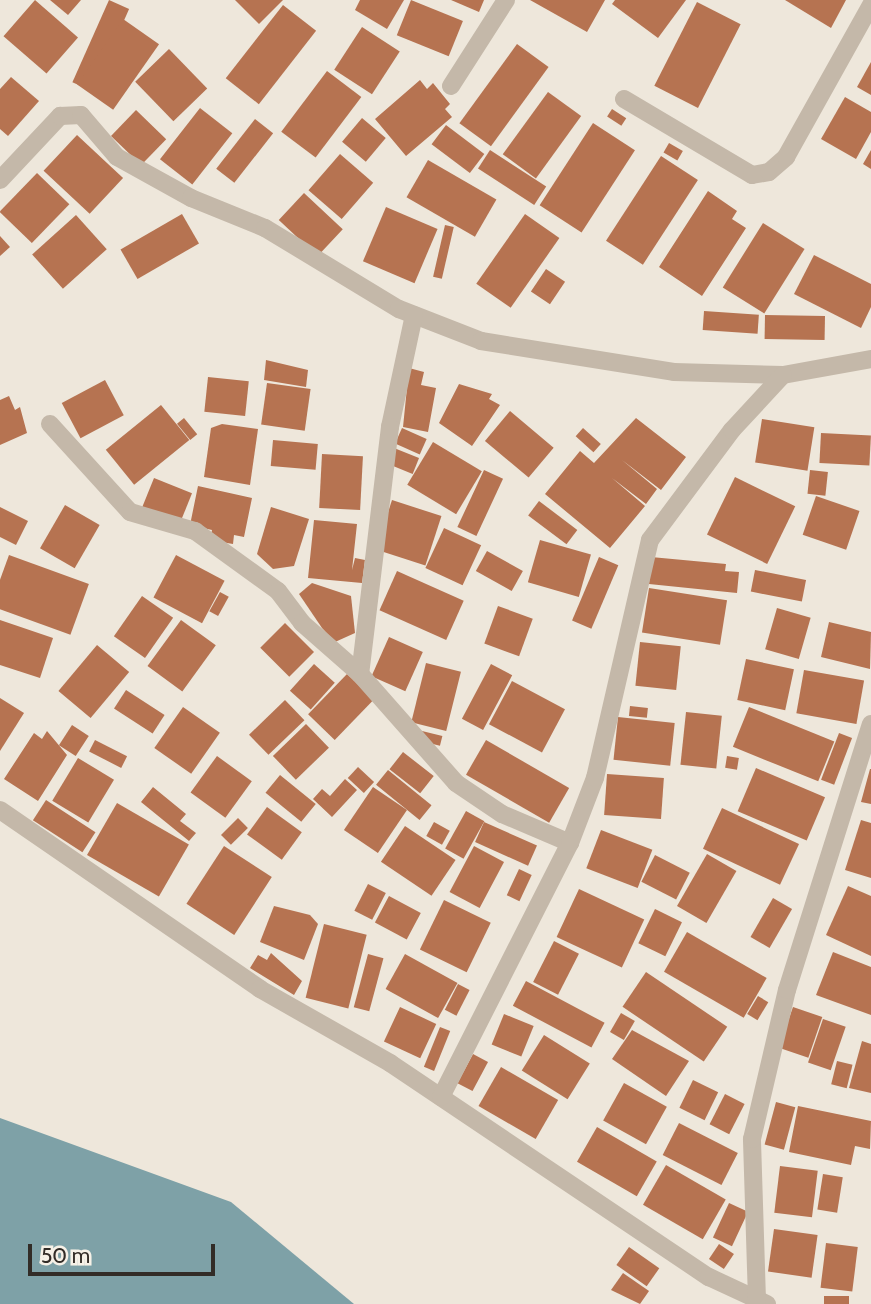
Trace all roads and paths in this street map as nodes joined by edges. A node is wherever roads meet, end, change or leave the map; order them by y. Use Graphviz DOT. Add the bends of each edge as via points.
graph roads {
  1 [pos="506,0"];
  2 [pos="871,5"];
  3 [pos="451,86"];
  4 [pos="624,99"];
  5 [pos="0,180"];
  6 [pos="414,315"];
  7 [pos="871,359"];
  8 [pos="783,375"];
  9 [pos="50,424"];
  10 [pos="360,674"];
  11 [pos="871,724"];
  12 [pos="0,810"];
  13 [pos="570,844"];
  14 [pos="441,1097"];
  15 [pos="762,1302"];
  1 -- 3 [label="street"];
  2 -- 4 [label="street" via="786,157 769,172 752,175"];
  5 -- 6 [label="street" via="60,116 81,116 117,157 191,198 265,228"];
  6 -- 8 [label="street" via="481,341 674,372"];
  6 -- 10 [label="street" via="390,427"];
  7 -- 8 [label="street"];
  8 -- 13 [label="street" via="732,430 650,540 596,778"];
  9 -- 10 [label="street" via="130,512 195,531 278,591 302,623"];
  10 -- 13 [label="street" via="456,783 502,814"];
  11 -- 15 [label="street" via="787,990 752,1139"];
  12 -- 14 [label="street" via="260,989"];
  13 -- 14 [label="street"];
  14 -- 15 [label="street" via="709,1277"];
}
